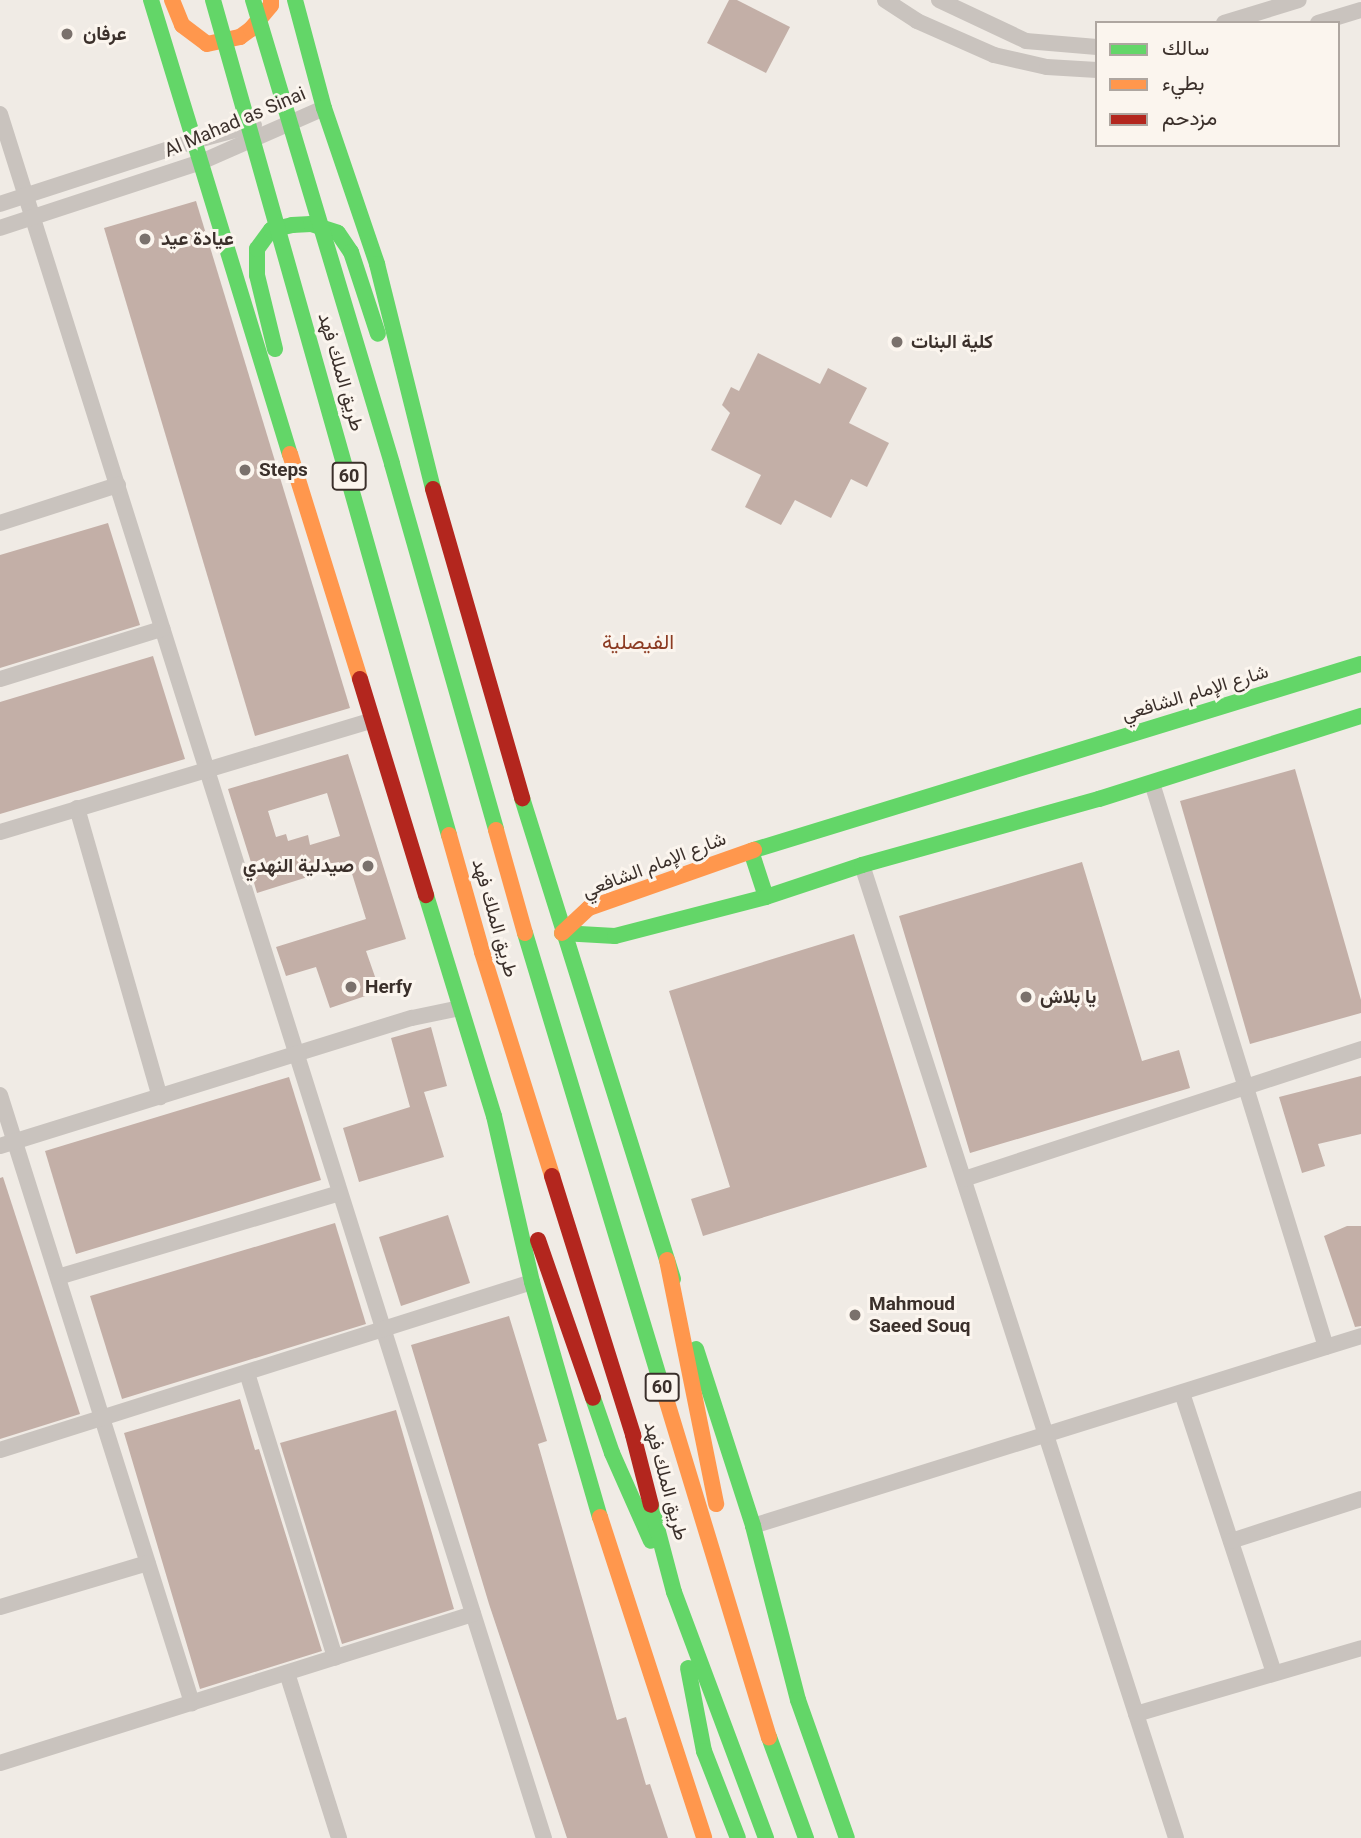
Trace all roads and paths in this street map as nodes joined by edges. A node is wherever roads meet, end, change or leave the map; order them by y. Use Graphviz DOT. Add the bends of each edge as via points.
graph roads {
  1 [pos="151,0"];
  2 [pos="172,0"];
  3 [pos="213,0"];
  4 [pos="253,0"];
  5 [pos="271,0"];
  6 [pos="295,0"];
  7 [pos="939,0"];
  8 [pos="1299,0"];
  9 [pos="894,2"];
  10 [pos="1361,10"];
  11 [pos="1231,21"];
  12 [pos="1325,21"];
  13 [pos="1095,47"];
  14 [pos="1095,70"];
  15 [pos="324,108"];
  16 [pos="0,114"];
  17 [pos="194,141"];
  18 [pos="201,162"];
  19 [pos="25,196"];
  20 [pos="0,204"];
  21 [pos="32,218"];
  22 [pos="0,228"];
  23 [pos="118,485"];
  24 [pos="439,515"];
  25 [pos="0,523"];
  26 [pos="335,601"];
  27 [pos="162,629"];
  28 [pos="1361,664"];
  29 [pos="0,679"];
  30 [pos="1361,716"];
  31 [pos="373,720"];
  32 [pos="206,768"];
  33 [pos="1152,783"];
  34 [pos="77,808"];
  35 [pos="0,832"];
  36 [pos="751,851"];
  37 [pos="862,865"];
  38 [pos="766,897"];
  39 [pos="562,933"];
  40 [pos="460,1008"];
  41 [pos="1361,1049"];
  42 [pos="296,1054"];
  43 [pos="1245,1087"];
  44 [pos="0,1095"];
  45 [pos="160,1097"];
  46 [pos="494,1116"];
  47 [pos="7,1144"];
  48 [pos="964,1179"];
  49 [pos="340,1193"];
  50 [pos="667,1260"];
  51 [pos="58,1277"];
  52 [pos="532,1282"];
  53 [pos="383,1330"];
  54 [pos="1361,1336"];
  55 [pos="1326,1347"];
  56 [pos="247,1373"];
  57 [pos="1182,1393"];
  58 [pos="102,1418"];
  59 [pos="1047,1436"];
  60 [pos="0,1450"];
  61 [pos="1361,1499"];
  62 [pos="753,1526"];
  63 [pos="1231,1541"];
  64 [pos="148,1563"];
  65 [pos="674,1592"];
  66 [pos="0,1607"];
  67 [pos="473,1614"];
  68 [pos="1361,1648"];
  69 [pos="335,1658"];
  70 [pos="287,1673"];
  71 [pos="1275,1673"];
  72 [pos="753,1686"];
  73 [pos="192,1703"];
  74 [pos="1136,1714"];
  75 [pos="0,1763"];
  76 [pos="339,1838"];
  77 [pos="544,1838"];
  78 [pos="704,1838"];
  79 [pos="738,1838"];
  80 [pos="766,1838"];
  81 [pos="806,1838"];
  82 [pos="847,1838"];
  83 [pos="1176,1838"];
  1 -- 17 [label="main road"];
  2 -- 5 [label="main road" via="182,25 207,44 240,37"];
  3 -- 65 [label="main road, طريق الملك فهد / 60, bridge" via="482,952 633,1436"];
  4 -- 72 [label="main road, طريق الملك فهد / 60, bridge" via="392,464 525,933"];
  6 -- 15 [label="main road"];
  7 -- 13 [label="street" via="1026,41"];
  8 -- 11 [label="street"];
  9 -- 14 [label="street" via="917,21 994,55 1047,67"];
  10 -- 12 [label="street"];
  15 -- 17 [label="street, Al Mahad as Sinai"];
  15 -- 18 [label="street, Al Mahad as Sinai"];
  15 -- 24 [label="main road" via="377,264"];
  16 -- 19 [label="street"];
  17 -- 18 [label="main road"];
  17 -- 19 [label="street, Al Mahad as Sinai"];
  18 -- 21 [label="street, Al Mahad as Sinai"];
  18 -- 26 [label="main road"];
  19 -- 20 [label="street, Al Mahad as Sinai"];
  19 -- 21 [label="street"];
  21 -- 22 [label="street, Al Mahad as Sinai"];
  21 -- 23 [label="street"];
  23 -- 25 [label="street"];
  23 -- 27 [label="street"];
  24 -- 26 [label="main road" via="351,251 338,233 311,224 271,230 257,249 257,275"];
  24 -- 39 [label="main road"];
  26 -- 31 [label="main road"];
  27 -- 29 [label="street"];
  27 -- 32 [label="street"];
  28 -- 36 [label="main road, شارع الإمام الشافعي"];
  30 -- 33 [label="main road"];
  31 -- 32 [label="street"];
  31 -- 40 [label="main road"];
  32 -- 34 [label="street"];
  32 -- 42 [label="street"];
  33 -- 37 [label="main road"];
  33 -- 43 [label="street"];
  34 -- 35 [label="street"];
  34 -- 45 [label="street"];
  36 -- 38 [label="main road"];
  36 -- 39 [label="main road, شارع الإمام الشافعي" via="589,908"];
  37 -- 38 [label="main road"];
  37 -- 48 [label="street"];
  38 -- 39 [label="main road" via="615,936"];
  39 -- 50 [label="main road"];
  40 -- 42 [label="street"];
  40 -- 46 [label="main road"];
  41 -- 43 [label="street"];
  42 -- 45 [label="street"];
  42 -- 49 [label="street"];
  43 -- 48 [label="street"];
  43 -- 55 [label="street"];
  44 -- 47 [label="street"];
  45 -- 47 [label="street"];
  46 -- 52 [label="main road"];
  46 -- 65 [label="main road" via="612,1453"];
  47 -- 51 [label="street"];
  48 -- 59 [label="street"];
  49 -- 51 [label="street"];
  49 -- 53 [label="street"];
  50 -- 62 [label="main road"];
  50 -- 72 [label="main road"];
  51 -- 58 [label="street"];
  52 -- 53 [label="street"];
  52 -- 78 [label="main road" via="601,1521"];
  53 -- 56 [label="street"];
  53 -- 67 [label="street"];
  54 -- 55 [label="street"];
  55 -- 57 [label="street"];
  56 -- 58 [label="street"];
  56 -- 69 [label="street"];
  57 -- 59 [label="street"];
  57 -- 63 [label="street"];
  58 -- 60 [label="street"];
  58 -- 64 [label="street"];
  59 -- 62 [label="street"];
  59 -- 74 [label="street"];
  61 -- 63 [label="street"];
  62 -- 82 [label="main road" via="798,1700"];
  63 -- 71 [label="street"];
  64 -- 66 [label="street"];
  64 -- 73 [label="street"];
  65 -- 79 [label="main road" via="704,1751"];
  65 -- 80 [label="main road, طريق الملك فهد / 60"];
  67 -- 69 [label="street"];
  67 -- 77 [label="street"];
  68 -- 71 [label="street"];
  69 -- 70 [label="street"];
  70 -- 73 [label="street"];
  70 -- 76 [label="street"];
  71 -- 74 [label="street"];
  72 -- 81 [label="main road, طريق الملك فهد / 60"];
  73 -- 75 [label="street"];
  74 -- 83 [label="street"];
}
